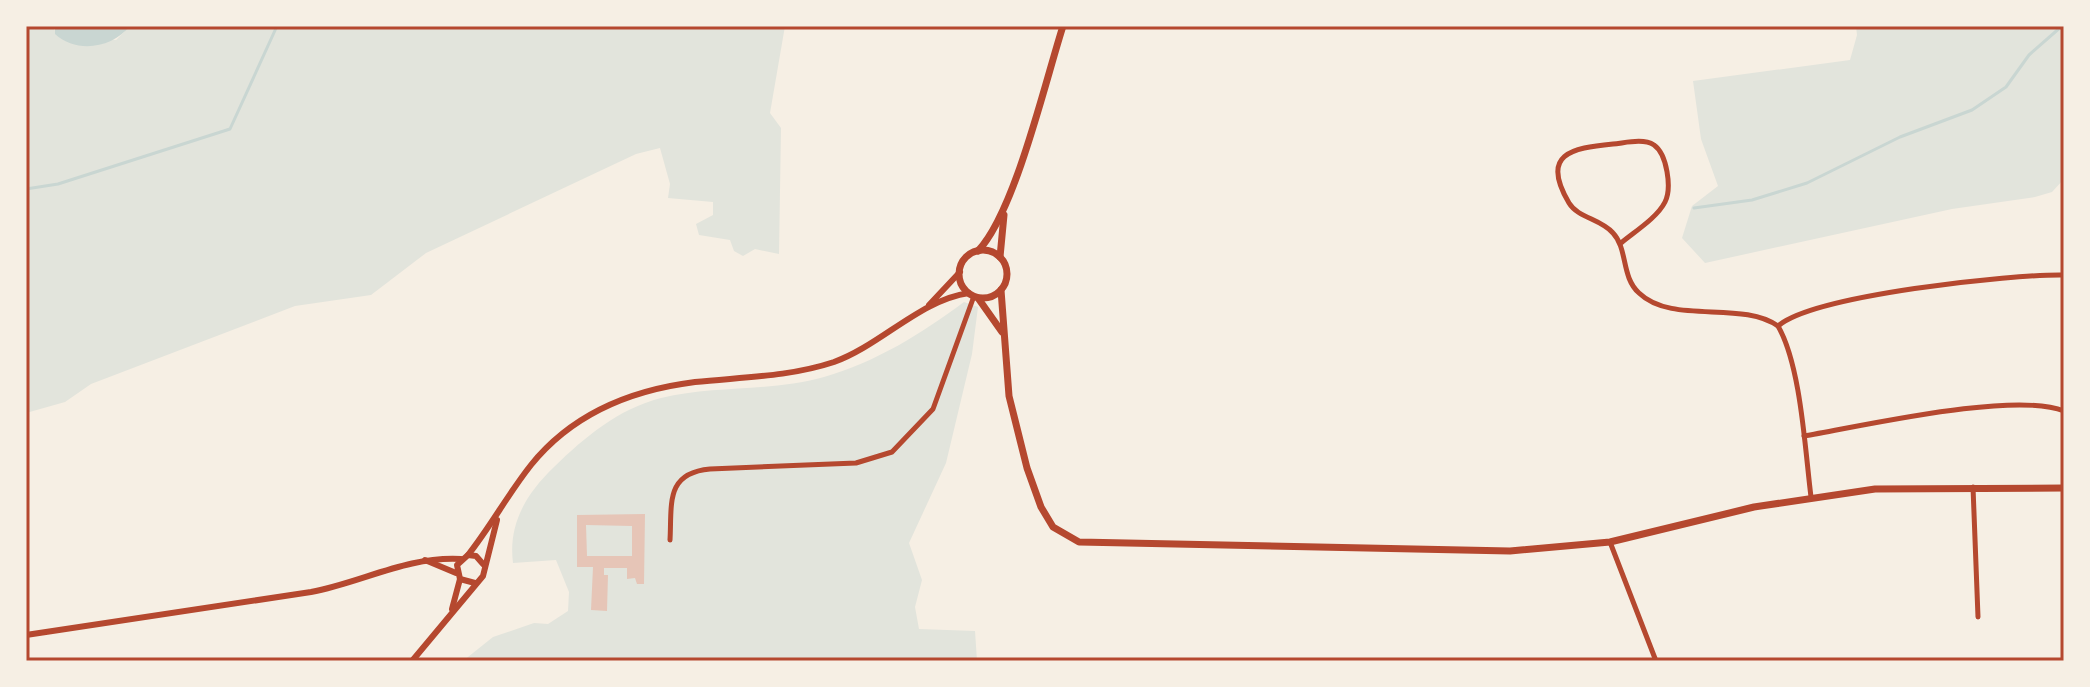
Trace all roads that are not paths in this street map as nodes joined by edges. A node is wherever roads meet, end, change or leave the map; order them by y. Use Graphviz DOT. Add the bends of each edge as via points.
graph roads {
  1 [pos="1063,26"];
  2 [pos="1007,201"];
  3 [pos="1621,243"];
  4 [pos="978,251"];
  5 [pos="1000,257"];
  6 [pos="960,272"];
  7 [pos="2064,275"];
  8 [pos="1001,290"];
  9 [pos="974,296"];
  10 [pos="921,313"];
  11 [pos="1778,326"];
  12 [pos="1006,345"];
  13 [pos="2064,411"];
  14 [pos="1804,436"];
  15 [pos="1973,487"];
  16 [pos="2064,488"];
  17 [pos="1811,497"];
  18 [pos="498,517"];
  19 [pos="670,540"];
  20 [pos="1610,542"];
  21 [pos="464,557"];
  22 [pos="425,560"];
  23 [pos="483,564"];
  24 [pos="458,576"];
  25 [pos="475,583"];
  26 [pos="1978,617"];
  27 [pos="448,619"];
  28 [pos="26,635"];
  29 [pos="412,661"];
  30 [pos="1656,661"];
  1 -- 2 [label="main road"];
  2 -- 4 [label="main road"];
  2 -- 5 [label="main road"];
  3 -- 3 [label="street" via="1567,200 1558,171 1570,150 1643,142 1663,156 1665,203"];
  3 -- 11 [label="street" via="1629,279 1648,300 1717,314 1757,315"];
  4 -- 5 [label="main road"];
  4 -- 6 [label="main road"];
  5 -- 8 [label="main road" via="1007,277"];
  6 -- 9 [label="main road"];
  6 -- 10 [label="street"];
  7 -- 11 [label="street" via="1875,296 1798,314"];
  8 -- 9 [label="main road"];
  8 -- 12 [label="main road"];
  9 -- 10 [label="street" via="954,296"];
  9 -- 12 [label="main road" via="993,314"];
  9 -- 19 [label="street" via="933,409 898,448 856,463 687,474 673,491"];
  10 -- 18 [label="street" via="875,343 822,365 663,386 611,403 549,445"];
  11 -- 14 [label="street" via="1787,345"];
  12 -- 20 [label="main road" via="1009,396 1027,468 1046,518 1069,539 1094,544 1479,551"];
  13 -- 14 [label="street" via="2041,403 1960,410"];
  14 -- 17 [label="street"];
  15 -- 16 [label="main road"];
  15 -- 17 [label="main road" via="1875,489"];
  15 -- 26 [label="street"];
  17 -- 20 [label="main road"];
  18 -- 21 [label="street"];
  18 -- 23 [label="street"];
  20 -- 30 [label="street"];
  21 -- 22 [label="street"];
  21 -- 23 [label="street" via="479,558"];
  21 -- 24 [label="street"];
  22 -- 24 [label="street"];
  22 -- 28 [label="street" via="325,589"];
  23 -- 25 [label="street" via="483,576"];
  24 -- 25 [label="street"];
  24 -- 27 [label="street"];
  25 -- 27 [label="street"];
  27 -- 29 [label="street"];
}
